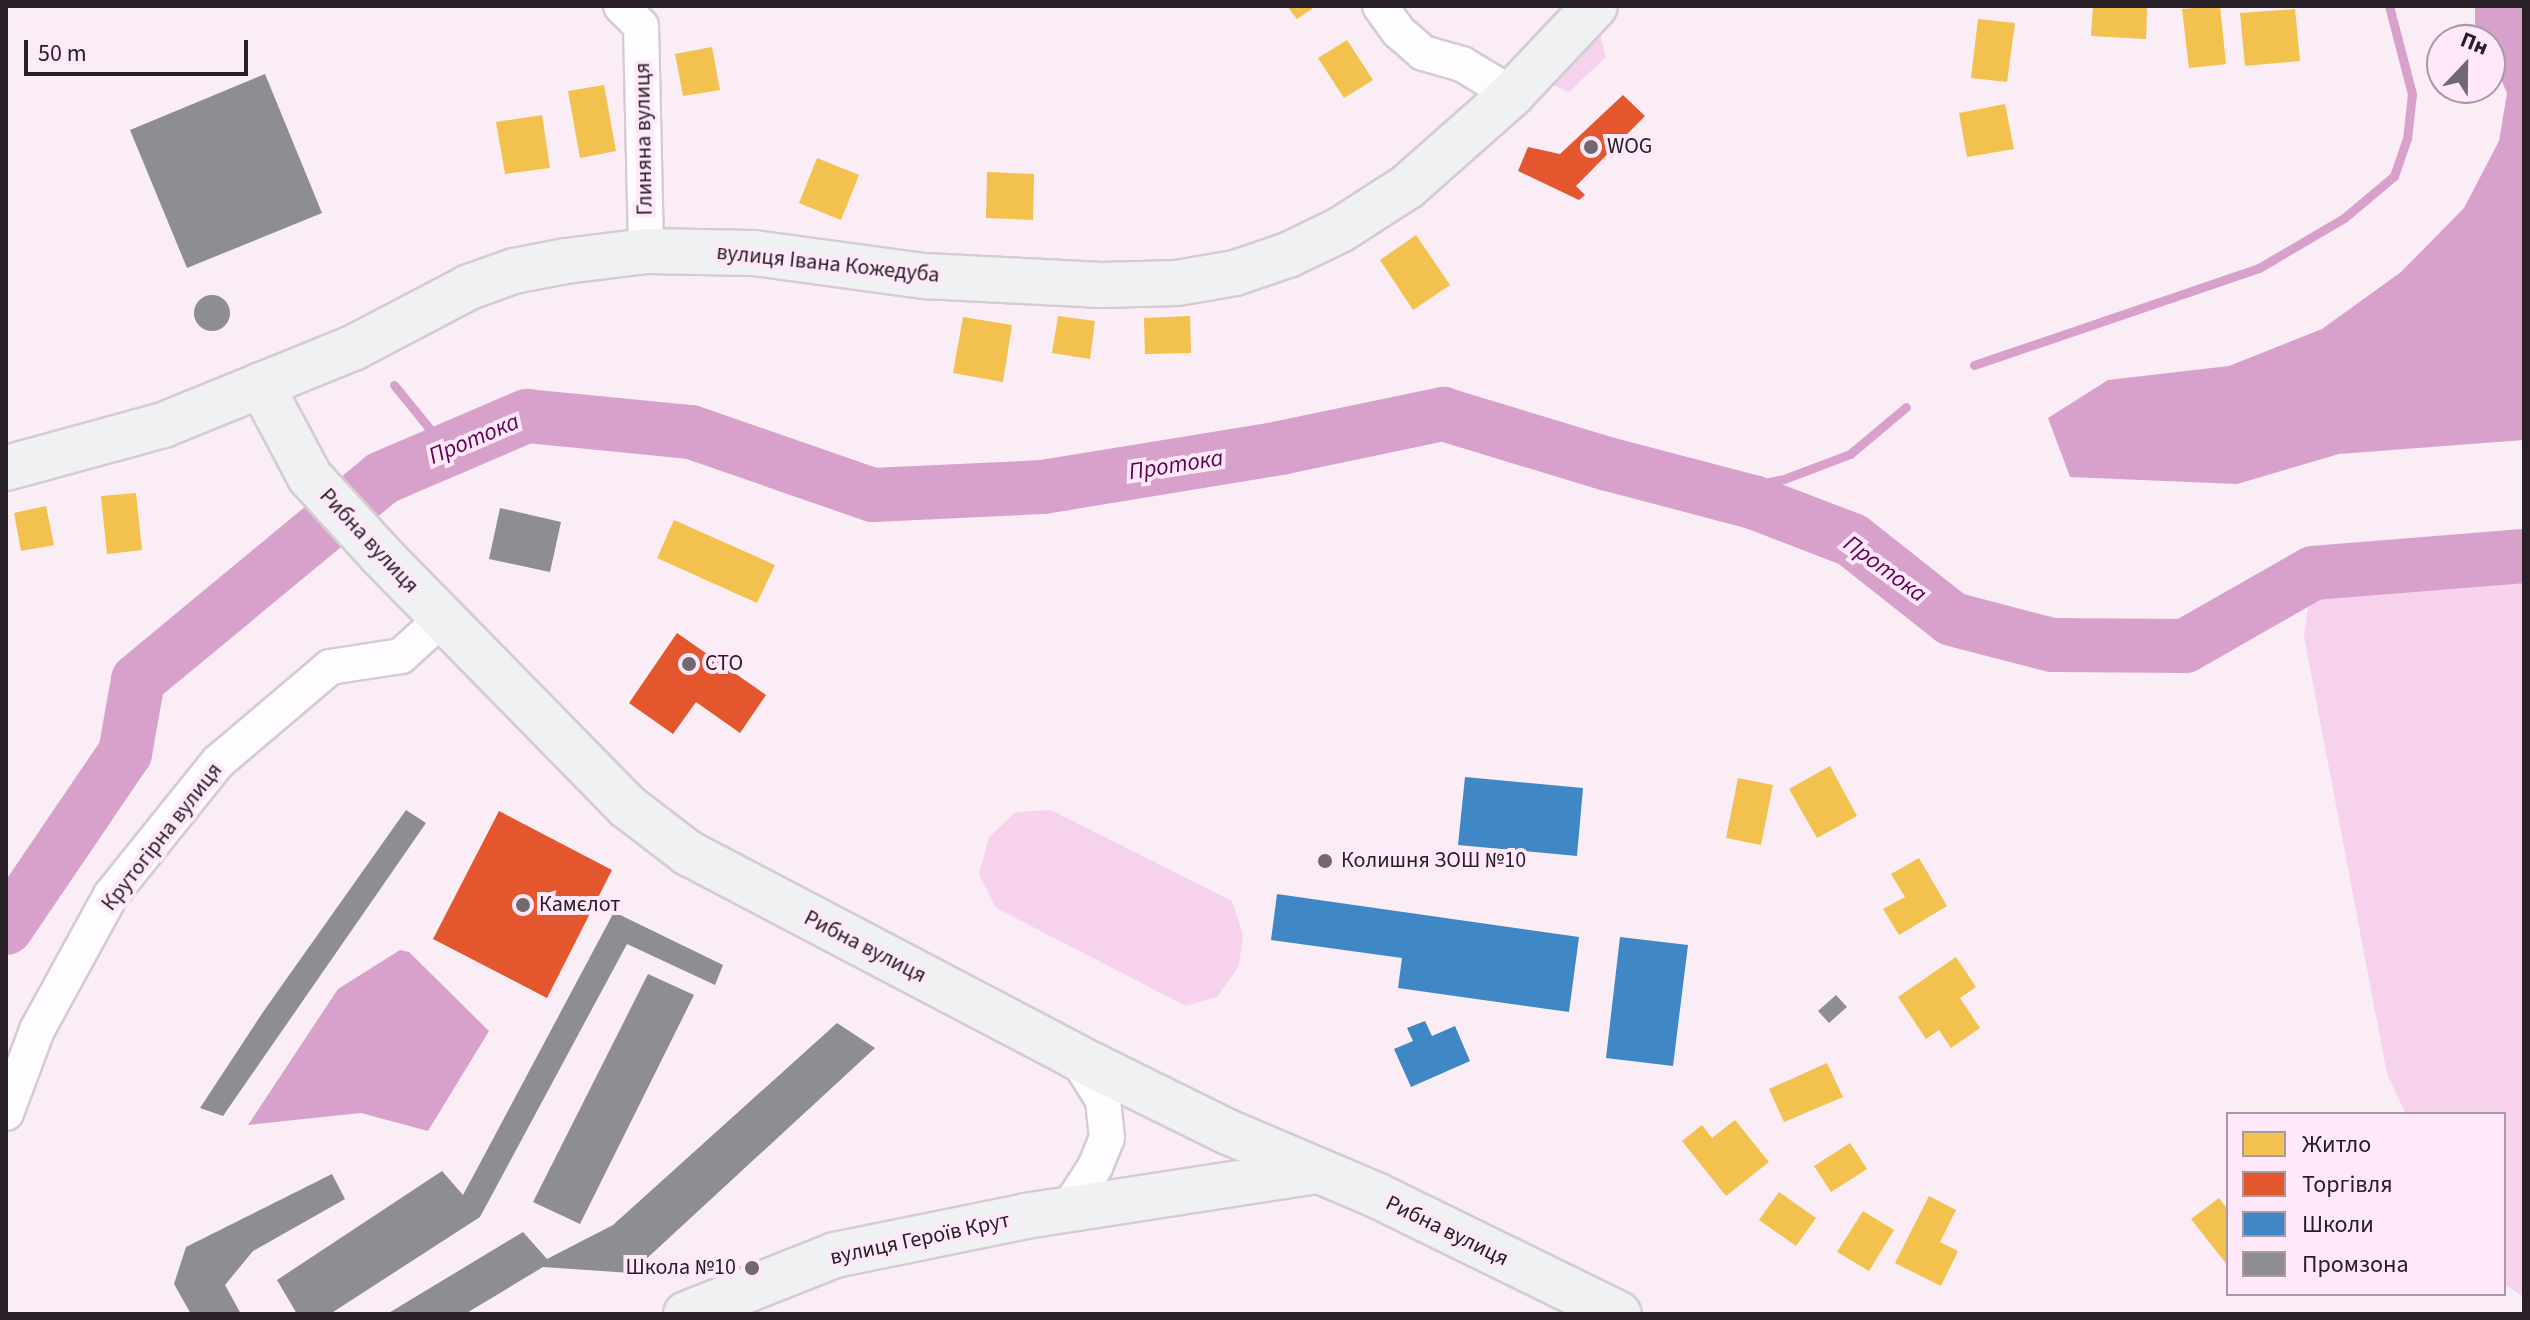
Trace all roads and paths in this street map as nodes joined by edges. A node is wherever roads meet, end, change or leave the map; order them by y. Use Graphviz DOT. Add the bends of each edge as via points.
graph roads {
  1 [pos="1380,6"];
  2 [pos="1595,6"];
  3 [pos="640,13"];
  4 [pos="1512,94"];
  5 [pos="646,251"];
  6 [pos="261,385"];
  7 [pos="6,468"];
  8 [pos="442,619"];
  9 [pos="1076,1057"];
  10 [pos="6,1113"];
  11 [pos="1318,1171"];
  12 [pos="1068,1209"];
  13 [pos="686,1314"];
  14 [pos="1619,1314"];
  1 -- 4 [label="street" via="1423,53 1462,64"];
  2 -- 4 [label="street, вулиця Івана Кожедуба"];
  3 -- 5 [label="street, Глиняна вулиця"];
  4 -- 5 [label="street, вулиця Івана Кожедуба" via="1407,187 1340,230 1235,273 1177,283 1009,282 754,253"];
  5 -- 6 [label="street, вулиця Івана Кожедуба" via="514,271 469,287 353,348"];
  6 -- 7 [label="street, вулиця Івана Кожедуба" via="163,425"];
  6 -- 8 [label="street, Рибна вулиця" via="310,477"];
  8 -- 9 [label="street, Рибна вулиця" via="654,830 722,872"];
  8 -- 10 [label="street, Крутогірна вулиця" via="401,656 330,667 218,762 111,895 37,1030"];
  9 -- 11 [label="street, Рибна вулиця"];
  9 -- 12 [label="street" via="1103,1100 1107,1138"];
  11 -- 12 [label="street, вулиця Героїв Крут"];
  11 -- 14 [label="street, Рибна вулиця"];
  12 -- 13 [label="street, вулиця Героїв Крут" via="835,1255"];
}
